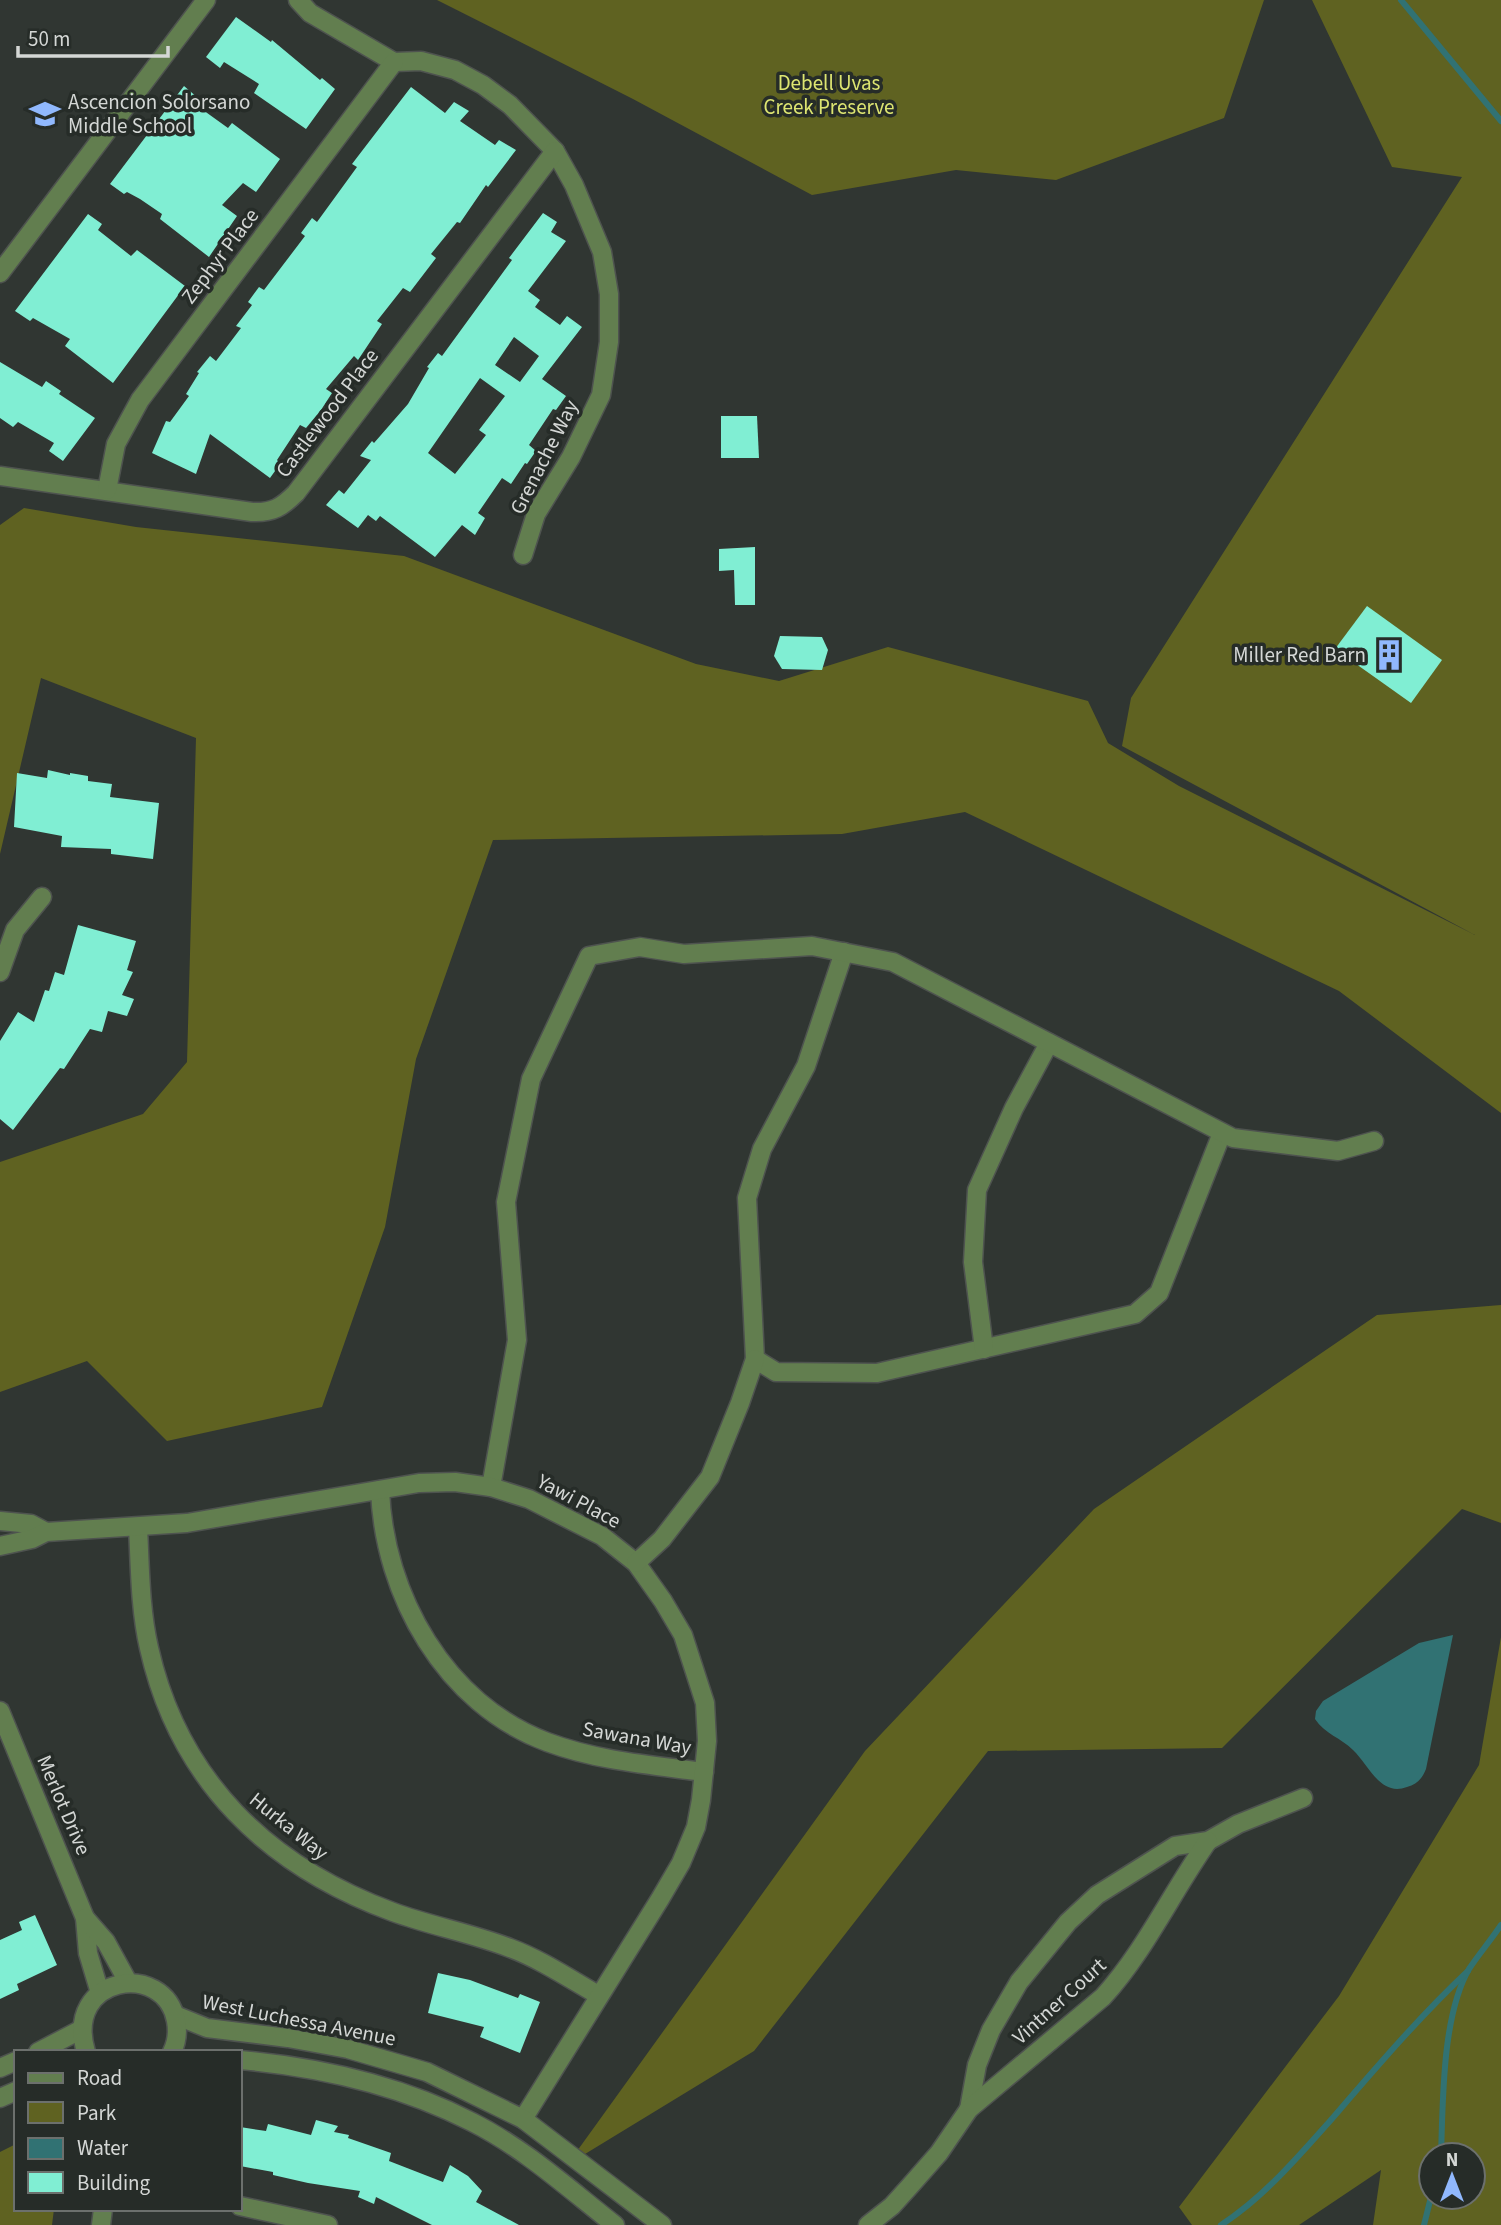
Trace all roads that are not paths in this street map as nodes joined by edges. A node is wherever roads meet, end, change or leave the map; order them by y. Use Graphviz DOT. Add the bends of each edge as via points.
graph roads {
  1 [pos="206,0"];
  2 [pos="298,0"];
  3 [pos="394,62"];
  4 [pos="555,151"];
  5 [pos="0,273"];
  6 [pos="0,476"];
  7 [pos="107,490"];
  8 [pos="523,555"];
  9 [pos="42,897"];
  10 [pos="844,952"];
  11 [pos="0,972"];
  12 [pos="1049,1043"];
  13 [pos="1222,1133"];
  14 [pos="1374,1141"];
  15 [pos="984,1349"];
  16 [pos="755,1359"];
  17 [pos="491,1487"];
  18 [pos="380,1490"];
  19 [pos="0,1521"];
  20 [pos="138,1527"];
  21 [pos="46,1532"];
  22 [pos="0,1546"];
  23 [pos="636,1563"];
  24 [pos="0,1711"];
  25 [pos="704,1772"];
  26 [pos="1303,1798"];
  27 [pos="1208,1841"];
  28 [pos="85,1918"];
  29 [pos="128,1982"];
  30 [pos="100,1993"];
  31 [pos="598,1995"];
  32 [pos="175,2015"];
  33 [pos="82,2029"];
  34 [pos="42,2050"];
  35 [pos="86,2050"];
  36 [pos="172,2050"];
  37 [pos="242,2060"];
  38 [pos="969,2109"];
  39 [pos="523,2119"];
  40 [pos="242,2206"];
  41 [pos="328,2225"];
  42 [pos="615,2225"];
  43 [pos="662,2225"];
  44 [pos="867,2225"];
  1 -- 5 [label="street"];
  2 -- 3 [label="street, Grenache Way" via="310,13"];
  3 -- 4 [label="street, Grenache Way" via="421,61 455,70 483,85 510,105"];
  3 -- 7 [label="street, Zephyr Place" via="140,400 116,444"];
  4 -- 7 [label="street, Castlewood Place" via="282,507 268,513 252,512"];
  4 -- 8 [label="street, Grenache Way" via="603,252 609,342 601,395 536,514"];
  6 -- 7 [label="street, Castlewood Place"];
  9 -- 11 [label="street" via="15,930"];
  10 -- 12 [label="street" via="893,962"];
  10 -- 16 [label="street" via="806,1066 762,1149 747,1198"];
  10 -- 17 [label="street" via="812,946 684,954 639,947 589,956 531,1079 506,1202 517,1340"];
  12 -- 13 [label="street"];
  12 -- 15 [label="street" via="976,1190 973,1262"];
  13 -- 14 [label="street" via="1338,1151"];
  13 -- 15 [label="street" via="1158,1293 1135,1314"];
  15 -- 16 [label="street" via="877,1373 776,1371"];
  16 -- 23 [label="street" via="710,1476 662,1539"];
  17 -- 18 [label="street, Yawi Place" via="455,1482"];
  17 -- 23 [label="street, Yawi Place" via="566,1516"];
  18 -- 20 [label="street, Yawi Place"];
  18 -- 25 [label="street, Sawana Way" via="388,1547 411,1614 426,1642 474,1698 514,1726 577,1752"];
  19 -- 21 [label="street" via="31,1524"];
  20 -- 21 [label="street, Yawi Place"];
  20 -- 31 [label="street, Hurka Way" via="142,1602 156,1678 198,1768 224,1801 259,1836 305,1871 396,1913 512,1949"];
  21 -- 22 [label="street"];
  23 -- 25 [label="street, Yawi Place" via="683,1635 696,1669 705,1703"];
  24 -- 28 [label="street, Merlot Drive"];
  25 -- 31 [label="street, Yawi Place" via="696,1827 681,1863"];
  26 -- 27 [label="street, Vintner Court" via="1248,1819"];
  27 -- 38 [label="street, Vintner Court" via="1123,1976"];
  27 -- 38 [label="street, Vintner Court" via="1175,1846 1131,1871 1097,1895 1060,1931 1019,1982 991,2030 977,2065"];
  28 -- 29 [label="street, Merlot Drive" via="106,1942"];
  28 -- 30 [label="street, Merlot Drive" via="88,1953"];
  29 -- 30 [label="street"];
  29 -- 32 [label="street" via="157,1991"];
  30 -- 33 [label="street" via="89,2005"];
  31 -- 39 [label="street, Yawi Place"];
  32 -- 36 [label="street"];
  32 -- 39 [label="street, West Luchessa Avenue" via="207,2028 288,2038 387,2060 437,2076"];
  33 -- 34 [label="street"];
  33 -- 35 [label="street"];
  37 -- 42 [label="street" via="326,2071 407,2095 472,2122 532,2159"];
  38 -- 44 [label="street, Vintner Court" via="910,2186"];
  39 -- 43 [label="street, West Luchessa Avenue"];
  40 -- 41 [label="street"];
}
